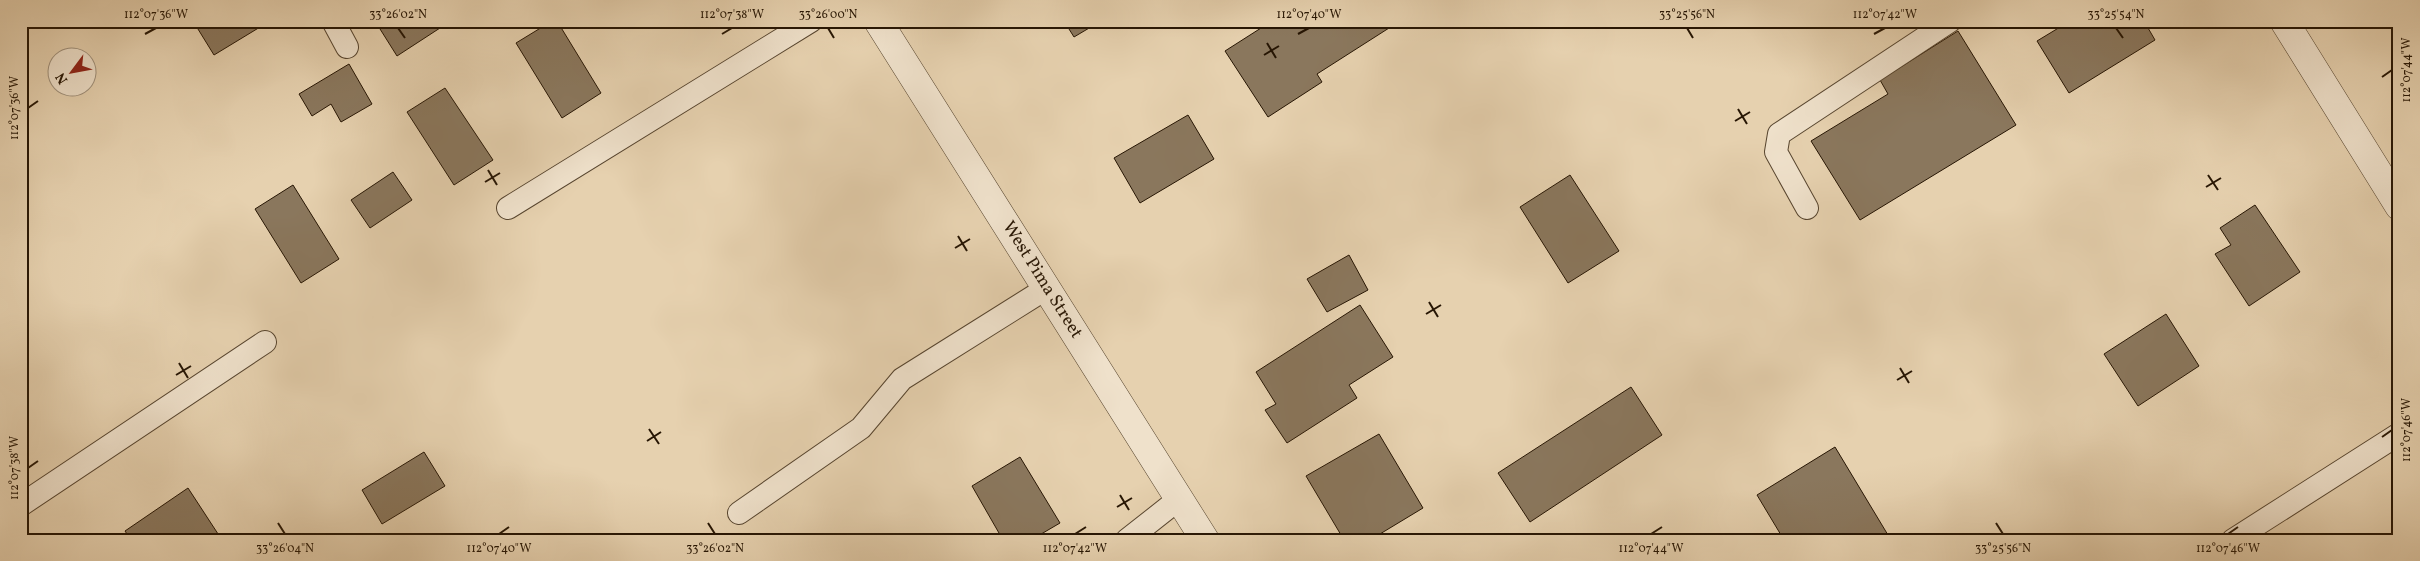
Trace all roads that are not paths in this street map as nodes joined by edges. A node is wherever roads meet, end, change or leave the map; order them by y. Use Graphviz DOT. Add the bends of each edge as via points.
graph roads {
  1 [pos="333,21"];
  2 [pos="811,21"];
  3 [pos="878,21"];
  4 [pos="1950,21"];
  5 [pos="2284,21"];
  6 [pos="347,47"];
  7 [pos="2399,206"];
  8 [pos="508,208"];
  9 [pos="1807,208"];
  10 [pos="1047,288"];
  11 [pos="265,342"];
  12 [pos="2399,434"];
  13 [pos="1179,499"];
  14 [pos="21,504"];
  15 [pos="740,513"];
  16 [pos="1127,540"];
  17 [pos="1205,540"];
  18 [pos="2233,540"];
  1 -- 6 [label="lane"];
  2 -- 8 [label="lane"];
  3 -- 10 [label="street, West Pima Street"];
  4 -- 9 [label="lane" via="1779,134 1776,152"];
  5 -- 7 [label="street"];
  10 -- 13 [label="street, West Pima Street"];
  10 -- 15 [label="lane" via="902,379 861,428"];
  11 -- 14 [label="lane"];
  12 -- 18 [label="lane"];
  13 -- 16 [label="lane"];
  13 -- 17 [label="street, West Pima Street"];
}
